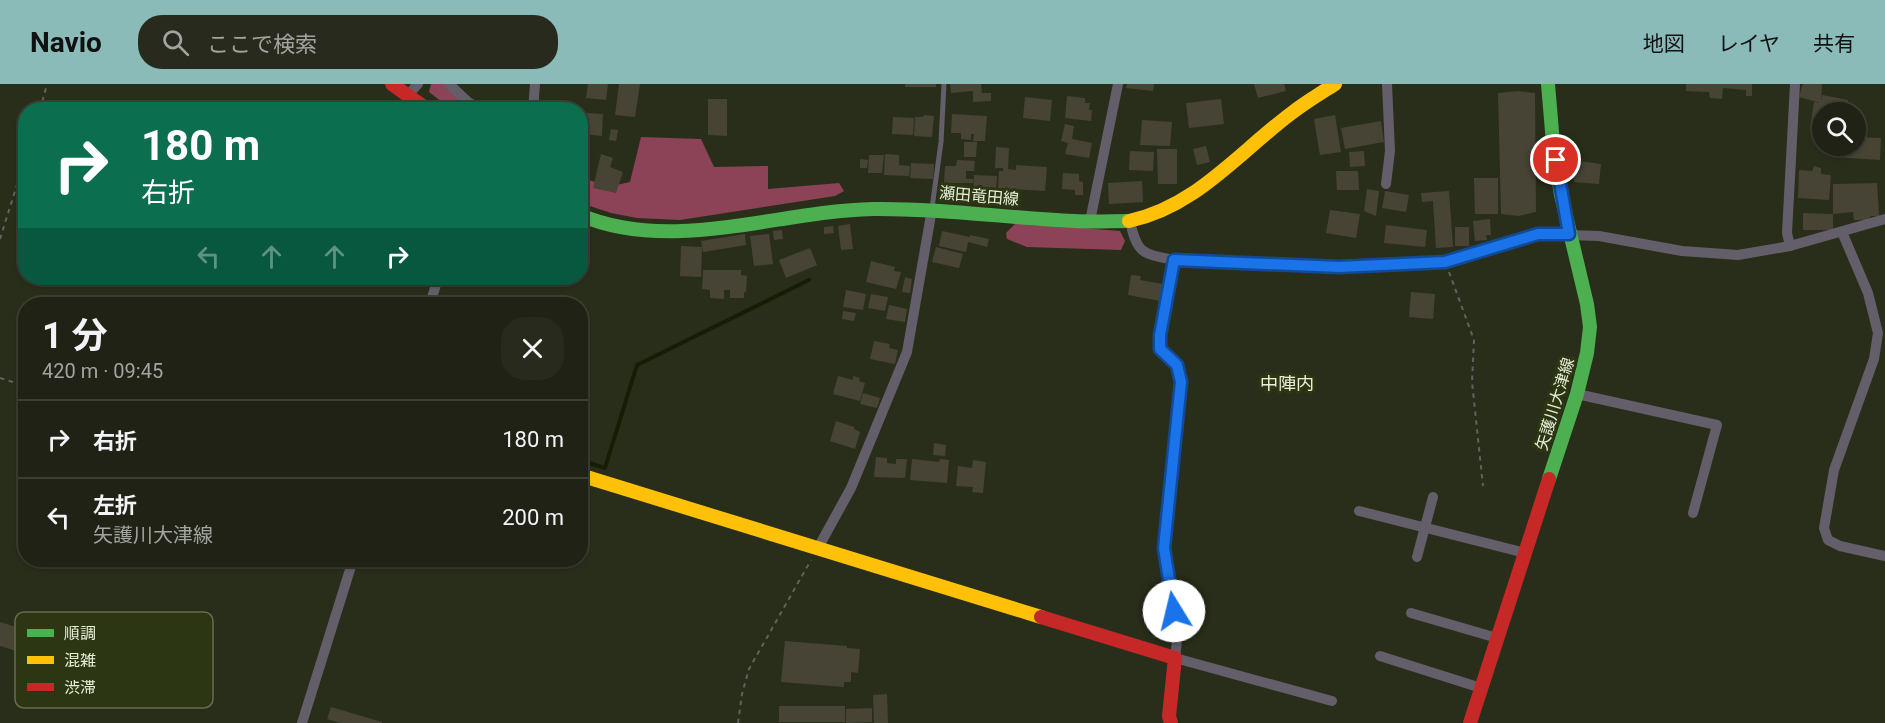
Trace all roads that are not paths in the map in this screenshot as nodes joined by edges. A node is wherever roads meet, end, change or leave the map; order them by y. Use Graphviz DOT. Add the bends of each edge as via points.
graph roads {
  1 [pos="393,84"];
  2 [pos="449,84"];
  3 [pos="535,84"];
  4 [pos="944,84"];
  5 [pos="1118,84"];
  6 [pos="1335,84"];
  7 [pos="1387,84"];
  8 [pos="1548,84"];
  9 [pos="1795,84"];
  10 [pos="413,89"];
  11 [pos="423,102"];
  12 [pos="468,102"];
  13 [pos="534,102"];
  14 [pos="1386,184"];
  15 [pos="932,209"];
  16 [pos="588,218"];
  17 [pos="1885,219"];
  18 [pos="1090,221"];
  19 [pos="1130,221"];
  20 [pos="1842,232"];
  21 [pos="1569,234"];
  22 [pos="1790,246"];
  23 [pos="1174,260"];
  24 [pos="1577,394"];
  25 [pos="588,477"];
  26 [pos="1433,497"];
  27 [pos="1359,511"];
  28 [pos="1693,513"];
  29 [pos="1424,527"];
  30 [pos="818,548"];
  31 [pos="1525,553"];
  32 [pos="1885,556"];
  33 [pos="1417,557"];
  34 [pos="351,567"];
  35 [pos="1411,613"];
  36 [pos="1497,638"];
  37 [pos="1380,656"];
  38 [pos="1175,658"];
  39 [pos="1481,688"];
  40 [pos="1332,701"];
  41 [pos="302,723"];
  42 [pos="1171,723"];
  43 [pos="1470,723"];
  1 -- 10 [label="main road"];
  2 -- 12 [label="street"];
  3 -- 13 [label="street"];
  4 -- 15 [label="lane"];
  5 -- 18 [label="street"];
  6 -- 19 [label="main road, 瀬田竜田線" via="1293,112 1188,198 1162,212"];
  7 -- 14 [label="street" via="1390,151"];
  8 -- 21 [label="main road, 矢護川大津線" via="1553,143"];
  9 -- 22 [label="street" via="1787,233"];
  10 -- 11 [label="main road"];
  15 -- 16 [label="main road, 瀬田竜田線" via="820,213 670,231 631,230"];
  15 -- 18 [label="main road, 瀬田竜田線"];
  15 -- 30 [label="street" via="907,352 851,488"];
  17 -- 20 [label="street"];
  18 -- 19 [label="main road, 瀬田竜田線"];
  19 -- 23 [label="street" via="1135,243 1146,254"];
  20 -- 22 [label="street"];
  20 -- 32 [label="street" via="1868,293 1878,333 1874,359 1834,470 1824,528 1828,540 1840,546"];
  21 -- 22 [label="street" via="1738,255"];
  21 -- 23 [label="street" via="1538,234 1445,262 1339,267"];
  21 -- 24 [label="main road, 矢護川大津線" via="1590,327"];
  23 -- 38 [label="street" via="1160,349 1177,365 1181,382 1164,548 1178,632"];
  24 -- 28 [label="street" via="1717,425"];
  24 -- 31 [label="main road, 矢護川大津線"];
  25 -- 30 [label="main road"];
  26 -- 29 [label="street"];
  27 -- 29 [label="street"];
  29 -- 31 [label="street"];
  29 -- 33 [label="street"];
  30 -- 38 [label="main road"];
  31 -- 36 [label="main road, 矢護川大津線"];
  34 -- 41 [label="street"];
  35 -- 36 [label="street"];
  36 -- 39 [label="main road, 矢護川大津線"];
  37 -- 39 [label="street"];
  38 -- 40 [label="street"];
  38 -- 42 [label="main road"];
  39 -- 43 [label="main road, 矢護川大津線"];
}
